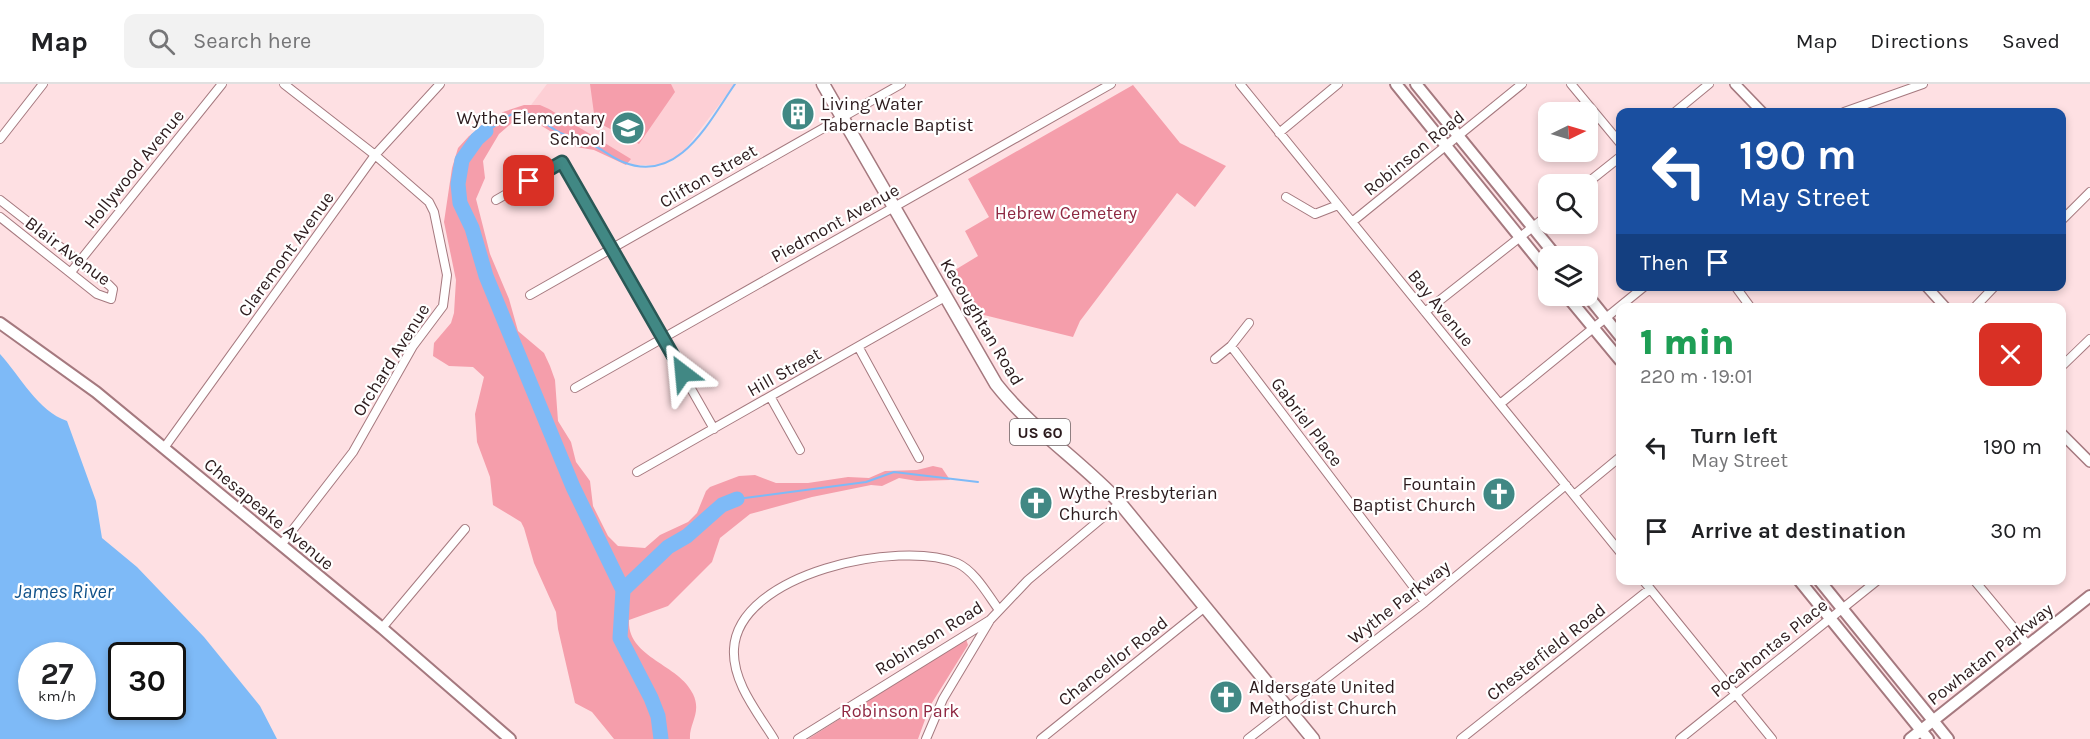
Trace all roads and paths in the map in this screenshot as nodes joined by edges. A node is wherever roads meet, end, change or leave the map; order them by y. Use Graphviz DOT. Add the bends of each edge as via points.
graph roads {
  1 [pos="43,84"];
  2 [pos="222,84"];
  3 [pos="284,84"];
  4 [pos="440,84"];
  5 [pos="823,84"];
  6 [pos="901,84"];
  7 [pos="1111,84"];
  8 [pos="1240,84"];
  9 [pos="1338,84"];
  10 [pos="1396,84"];
  11 [pos="1416,84"];
  12 [pos="1522,84"];
  13 [pos="1571,84"];
  14 [pos="1709,84"];
  15 [pos="1735,84"];
  16 [pos="1923,84"];
  17 [pos="1679,108"];
  18 [pos="1758,108"];
  19 [pos="1855,108"];
  20 [pos="842,117"];
  21 [pos="1279,133"];
  22 [pos="1458,136"];
  23 [pos="1616,138"];
  24 [pos="0,139"];
  25 [pos="1446,146"];
  26 [pos="375,155"];
  27 [pos="1616,160"];
  28 [pos="1598,174"];
  29 [pos="2090,192"];
  30 [pos="1286,197"];
  31 [pos="0,200"];
  32 [pos="496,200"];
  33 [pos="1338,205"];
  34 [pos="894,208"];
  35 [pos="2066,216"];
  36 [pos="0,217"];
  37 [pos="1352,222"];
  38 [pos="1538,222"];
  39 [pos="1532,227"];
  40 [pos="1520,237"];
  41 [pos="1548,246"];
  42 [pos="612,248"];
  43 [pos="1538,260"];
  44 [pos="79,261"];
  45 [pos="70,272"];
  46 [pos="1639,291"];
  47 [pos="1931,291"];
  48 [pos="1990,291"];
  49 [pos="530,295"];
  50 [pos="945,297"];
  51 [pos="1624,303"];
  52 [pos="1941,303"];
  53 [pos="1979,303"];
  54 [pos="1575,306"];
  55 [pos="1596,306"];
  56 [pos="1616,310"];
  57 [pos="1425,312"];
  58 [pos="1606,318"];
  59 [pos="1249,323"];
  60 [pos="0,324"];
  61 [pos="1593,327"];
  62 [pos="1616,331"];
  63 [pos="663,336"];
  64 [pos="2090,339"];
  65 [pos="1231,346"];
  66 [pos="859,348"];
  67 [pos="1616,355"];
  68 [pos="1215,359"];
  69 [pos="2066,362"];
  70 [pos="575,388"];
  71 [pos="771,398"];
  72 [pos="1500,404"];
  73 [pos="714,429"];
  74 [pos="2066,438"];
  75 [pos="164,448"];
  76 [pos="800,450"];
  77 [pos="919,458"];
  78 [pos="1616,460"];
  79 [pos="2090,462"];
  80 [pos="637,472"];
  81 [pos="1566,485"];
  82 [pos="1574,495"];
  83 [pos="1120,503"];
  84 [pos="465,529"];
  85 [pos="281,544"];
  86 [pos="1616,547"];
  87 [pos="1647,585"];
  88 [pos="1803,585"];
  89 [pos="1823,585"];
  90 [pos="1872,585"];
  91 [pos="1978,585"];
  92 [pos="1650,589"];
  93 [pos="2090,596"];
  94 [pos="1425,602"];
  95 [pos="1205,607"];
  96 [pos="1842,609"];
  97 [pos="999,610"];
  98 [pos="1830,619"];
  99 [pos="990,620"];
  100 [pos="382,628"];
  101 [pos="2028,645"];
  102 [pos="1736,694"];
  103 [pos="1289,707"];
  104 [pos="1933,720"];
  105 [pos="1924,735"];
  106 [pos="510,739"];
  107 [pos="774,739"];
  108 [pos="798,739"];
  109 [pos="926,739"];
  110 [pos="1041,739"];
  111 [pos="1248,739"];
  112 [pos="1313,739"];
  113 [pos="1461,739"];
  114 [pos="1680,739"];
  115 [pos="1772,739"];
  116 [pos="1910,739"];
  117 [pos="1948,739"];
  1 -- 24 [label="street"];
  2 -- 44 [label="street, Hollywood Avenue"];
  3 -- 26 [label="street, Orchard Avenue"];
  4 -- 26 [label="street, Claremont Avenue"];
  5 -- 20 [label="main road, Kecoughtan Road / US 60"];
  6 -- 20 [label="street, Clifton Street"];
  7 -- 34 [label="street, Piedmont Avenue"];
  8 -- 21 [label="street, Bay Avenue"];
  9 -- 21 [label="street"];
  10 -- 25 [label="main road"];
  11 -- 22 [label="main road"];
  12 -- 22 [label="street, Robinson Road"];
  13 -- 23 [label="street"];
  14 -- 17 [label="street"];
  15 -- 18 [label="street"];
  16 -- 19 [label="street"];
  20 -- 34 [label="main road, Kecoughtan Road / US 60"];
  20 -- 42 [label="street, Clifton Street"];
  21 -- 33 [label="street, Bay Avenue"];
  22 -- 25 [label="street, Robinson Road"];
  22 -- 39 [label="main road"];
  25 -- 37 [label="street, Robinson Road"];
  25 -- 40 [label="main road"];
  26 -- 75 [label="street, Claremont Avenue"];
  26 -- 85 [label="street, Orchard Avenue" via="432,207 447,275 446,298 435,320 413,346 353,452"];
  27 -- 28 [label="street"];
  29 -- 35 [label="street"];
  30 -- 33 [label="street" via="1315,214"];
  31 -- 44 [label="street, Blair Avenue"];
  32 -- 42 [label="street" via="562,162"];
  33 -- 37 [label="street, Bay Avenue"];
  34 -- 50 [label="main road, Kecoughtan Road / US 60"];
  34 -- 63 [label="street, Piedmont Avenue"];
  36 -- 45 [label="street, Blair Avenue"];
  37 -- 57 [label="street, Bay Avenue"];
  38 -- 39 [label="street"];
  39 -- 40 [label="street"];
  39 -- 41 [label="main road"];
  40 -- 43 [label="main road"];
  40 -- 57 [label="street"];
  42 -- 49 [label="street, Clifton Street"];
  42 -- 63 [label="street"];
  44 -- 45 [label="street, Hollywood Avenue"];
  44 -- 45 [label="street, Blair Avenue" via="113,289 111,299 97,294"];
  46 -- 51 [label="street"];
  47 -- 52 [label="street"];
  48 -- 53 [label="street"];
  50 -- 66 [label="street, Hill Street"];
  50 -- 83 [label="main road, Kecoughtan Road / US 60" via="1011,403"];
  54 -- 61 [label="main road"];
  55 -- 58 [label="main road"];
  56 -- 58 [label="street"];
  57 -- 72 [label="street, Bay Avenue"];
  58 -- 61 [label="street"];
  58 -- 62 [label="main road"];
  59 -- 65 [label="street"];
  60 -- 75 [label="main road, Chesapeake Avenue" via="96,392"];
  61 -- 67 [label="main road"];
  61 -- 72 [label="street"];
  63 -- 70 [label="street, Piedmont Avenue"];
  63 -- 73 [label="street"];
  64 -- 69 [label="street"];
  65 -- 68 [label="street"];
  65 -- 94 [label="street, Gabriel Place"];
  66 -- 71 [label="street, Hill Street"];
  66 -- 77 [label="street"];
  71 -- 73 [label="street, Hill Street"];
  71 -- 76 [label="street"];
  72 -- 81 [label="street, Bay Avenue"];
  73 -- 80 [label="street, Hill Street"];
  74 -- 79 [label="street"];
  75 -- 85 [label="main road, Chesapeake Avenue"];
  78 -- 82 [label="street"];
  81 -- 82 [label="street, Bay Avenue"];
  81 -- 94 [label="street, Wythe Parkway"];
  82 -- 86 [label="street, Bay Avenue"];
  83 -- 95 [label="main road, Kecoughtan Road / US 60"];
  83 -- 97 [label="street, Robinson Road" via="1028,580"];
  84 -- 100 [label="street"];
  85 -- 100 [label="main road, Chesapeake Avenue"];
  87 -- 92 [label="street"];
  88 -- 98 [label="main road"];
  89 -- 96 [label="main road"];
  90 -- 96 [label="street, Pocahontas Place"];
  91 -- 101 [label="street"];
  92 -- 102 [label="street"];
  92 -- 113 [label="street, Chesterfield Road"];
  93 -- 101 [label="main road, Powhatan Parkway"];
  94 -- 103 [label="street, Wythe Parkway"];
  95 -- 103 [label="main road, Kecoughtan Road / US 60"];
  95 -- 110 [label="street, Chancellor Road"];
  96 -- 98 [label="street, Pocahontas Place"];
  96 -- 104 [label="main road"];
  97 -- 99 [label="street, Robinson Road"];
  97 -- 107 [label="street" via="960,564 937,556 890,555 852,561 831,566 778,591 751,611 739,629 734,649 742,688"];
  98 -- 102 [label="street, Pocahontas Place"];
  98 -- 105 [label="main road"];
  99 -- 108 [label="street, Robinson Road"];
  99 -- 109 [label="street" via="943,699"];
  100 -- 106 [label="main road, Chesapeake Avenue"];
  101 -- 104 [label="main road, Powhatan Parkway"];
  102 -- 114 [label="street, Pocahontas Place"];
  102 -- 115 [label="street"];
  103 -- 111 [label="street, Wythe Parkway"];
  103 -- 112 [label="main road, Kecoughtan Road / US 60"];
  104 -- 105 [label="main road, Powhatan Parkway"];
  104 -- 117 [label="main road"];
  105 -- 116 [label="main road, Powhatan Parkway"];
}
